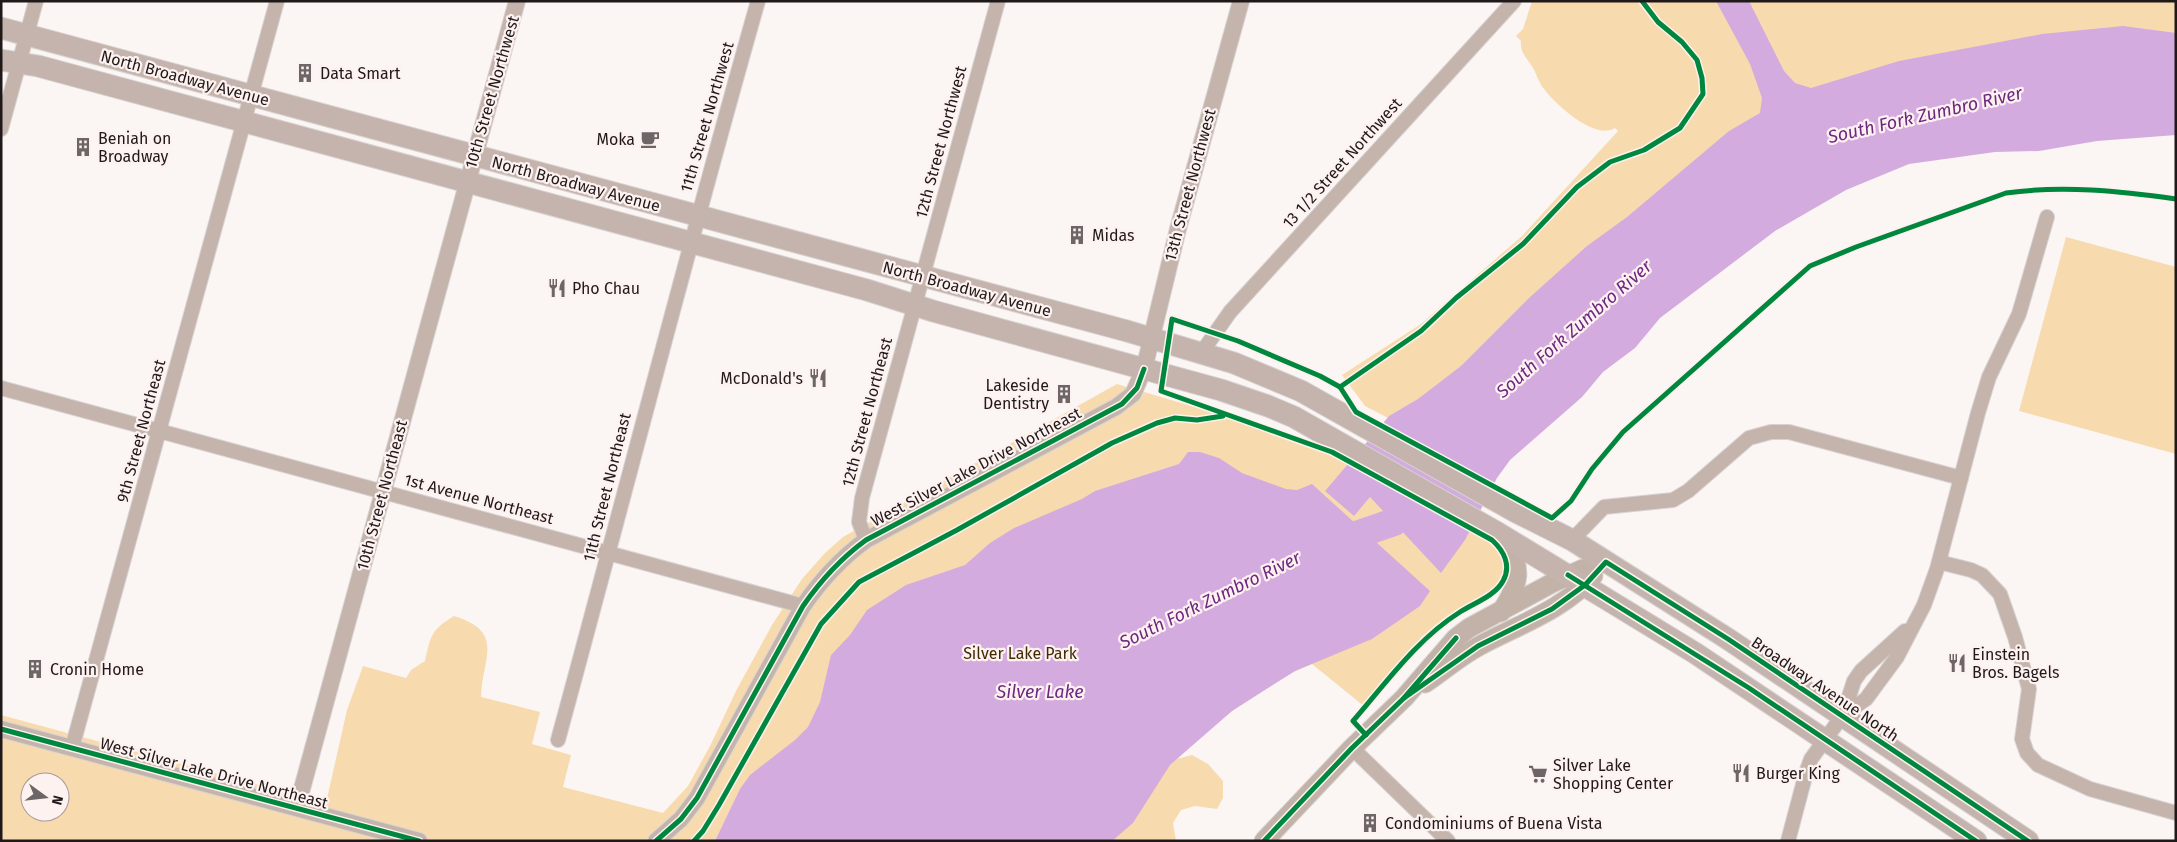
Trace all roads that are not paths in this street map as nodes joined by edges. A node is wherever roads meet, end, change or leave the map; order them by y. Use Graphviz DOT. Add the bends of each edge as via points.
graph roads {
  1 [pos="36,1"];
  2 [pos="277,1"];
  3 [pos="517,1"];
  4 [pos="758,1"];
  5 [pos="998,1"];
  6 [pos="1241,1"];
  7 [pos="1514,1"];
  8 [pos="1,28"];
  9 [pos="18,52"];
  10 [pos="251,95"];
  11 [pos="243,123"];
  12 [pos="1,129"];
  13 [pos="474,156"];
  14 [pos="466,182"];
  15 [pos="697,216"];
  16 [pos="2048,217"];
  17 [pos="690,242"];
  18 [pos="918,291"];
  19 [pos="1151,338"];
  20 [pos="1202,352"];
  21 [pos="1144,369"];
  22 [pos="1,388"];
  23 [pos="159,431"];
  24 [pos="1961,478"];
  25 [pos="383,491"];
  26 [pos="1502,536"];
  27 [pos="866,540"];
  28 [pos="1572,540"];
  29 [pos="609,552"];
  30 [pos="1606,562"];
  31 [pos="1939,562"];
  32 [pos="1577,580"];
  33 [pos="1924,605"];
  34 [pos="803,606"];
  35 [pos="1501,612"];
  36 [pos="1404,698"];
  37 [pos="1843,715"];
  38 [pos="1,729"];
  39 [pos="1825,739"];
  40 [pos="558,740"];
  41 [pos="72,748"];
  42 [pos="1352,748"];
  43 [pos="297,807"];
  44 [pos="2176,813"];
  45 [pos="420,841"];
  46 [pos="656,841"];
  47 [pos="1264,841"];
  48 [pos="1448,841"];
  49 [pos="1788,841"];
  50 [pos="1976,841"];
  51 [pos="2028,841"];
  1 -- 9 [label="street"];
  2 -- 10 [label="street, 9th Street Northeast"];
  3 -- 13 [label="street, 10th Street Northwest"];
  4 -- 15 [label="street, 11th Street Northwest"];
  5 -- 18 [label="street, 12th Street Northwest"];
  6 -- 19 [label="street, 13th Street Northwest"];
  7 -- 20 [label="street, 13 1/2 Street Northwest" via="1237,305"];
  8 -- 9 [label="main road, North Broadway Avenue"];
  9 -- 10 [label="main road, North Broadway Avenue"];
  9 -- 11 [label="main road, North Broadway Avenue"];
  9 -- 12 [label="street"];
  10 -- 11 [label="street, 9th Street Northeast"];
  10 -- 13 [label="main road, North Broadway Avenue"];
  11 -- 14 [label="main road, North Broadway Avenue"];
  11 -- 23 [label="street, 9th Street Northeast"];
  13 -- 14 [label="street, 10th Street Northwest"];
  13 -- 15 [label="main road, North Broadway Avenue"];
  14 -- 17 [label="main road, North Broadway Avenue"];
  14 -- 25 [label="street, 10th Street Northeast"];
  15 -- 17 [label="street, 11th Street Northwest"];
  15 -- 18 [label="main road, North Broadway Avenue"];
  16 -- 24 [label="street" via="2019,314 1989,377"];
  17 -- 18 [label="main road, North Broadway Avenue"];
  17 -- 29 [label="street, 11th Street Northeast"];
  18 -- 19 [label="main road, North Broadway Avenue"];
  18 -- 21 [label="main road, North Broadway Avenue"];
  18 -- 27 [label="street, 12th Street Northeast" via="862,498 859,522"];
  19 -- 20 [label="main road, Broadway Avenue North"];
  19 -- 21 [label="street, 13th Street Northwest"];
  20 -- 28 [label="main road, Broadway Avenue North" via="1277,380"];
  21 -- 26 [label="main road" via="1268,406 1338,441"];
  21 -- 27 [label="street, West Silver Lake Drive Northeast" via="1137,388 1122,404"];
  22 -- 23 [label="street, 1st Avenue Northeast"];
  23 -- 25 [label="street, 1st Avenue Northeast"];
  23 -- 41 [label="street, 9th Street Northeast"];
  24 -- 28 [label="street" via="1789,432 1757,434 1673,500 1604,507"];
  24 -- 31 [label="street"];
  25 -- 29 [label="street, 1st Avenue Northeast"];
  25 -- 43 [label="street, 10th Street Northeast"];
  26 -- 32 [label="main road"];
  26 -- 35 [label="main road" via="1517,561 1516,581"];
  27 -- 34 [label="street, West Silver Lake Drive Northeast" via="832,568"];
  28 -- 30 [label="main road, Broadway Avenue North"];
  29 -- 34 [label="street, 1st Avenue Northeast"];
  29 -- 40 [label="street, 11th Street Northeast"];
  30 -- 32 [label="main road"];
  30 -- 37 [label="main road, Broadway Avenue North"];
  31 -- 33 [label="street"];
  31 -- 44 [label="street" via="1982,575 2000,594 2029,688 2022,739 2027,753 2038,765 2090,788"];
  32 -- 35 [label="main road"];
  32 -- 36 [label="main road" via="1552,609 1478,646"];
  32 -- 39 [label="main road"];
  33 -- 37 [label="street" via="1896,656 1866,699"];
  33 -- 37 [label="street" via="1902,635 1857,676"];
  34 -- 46 [label="street, West Silver Lake Drive Northeast" via="697,798"];
  35 -- 36 [label="main road" via="1456,638"];
  36 -- 42 [label="main road"];
  37 -- 39 [label="street"];
  37 -- 51 [label="main road, Broadway Avenue North"];
  38 -- 41 [label="street, West Silver Lake Drive Northeast"];
  39 -- 49 [label="street" via="1806,772"];
  39 -- 50 [label="main road"];
  41 -- 43 [label="street, West Silver Lake Drive Northeast"];
  42 -- 47 [label="main road"];
  42 -- 48 [label="street"];
  43 -- 45 [label="street, West Silver Lake Drive Northeast"];
}
